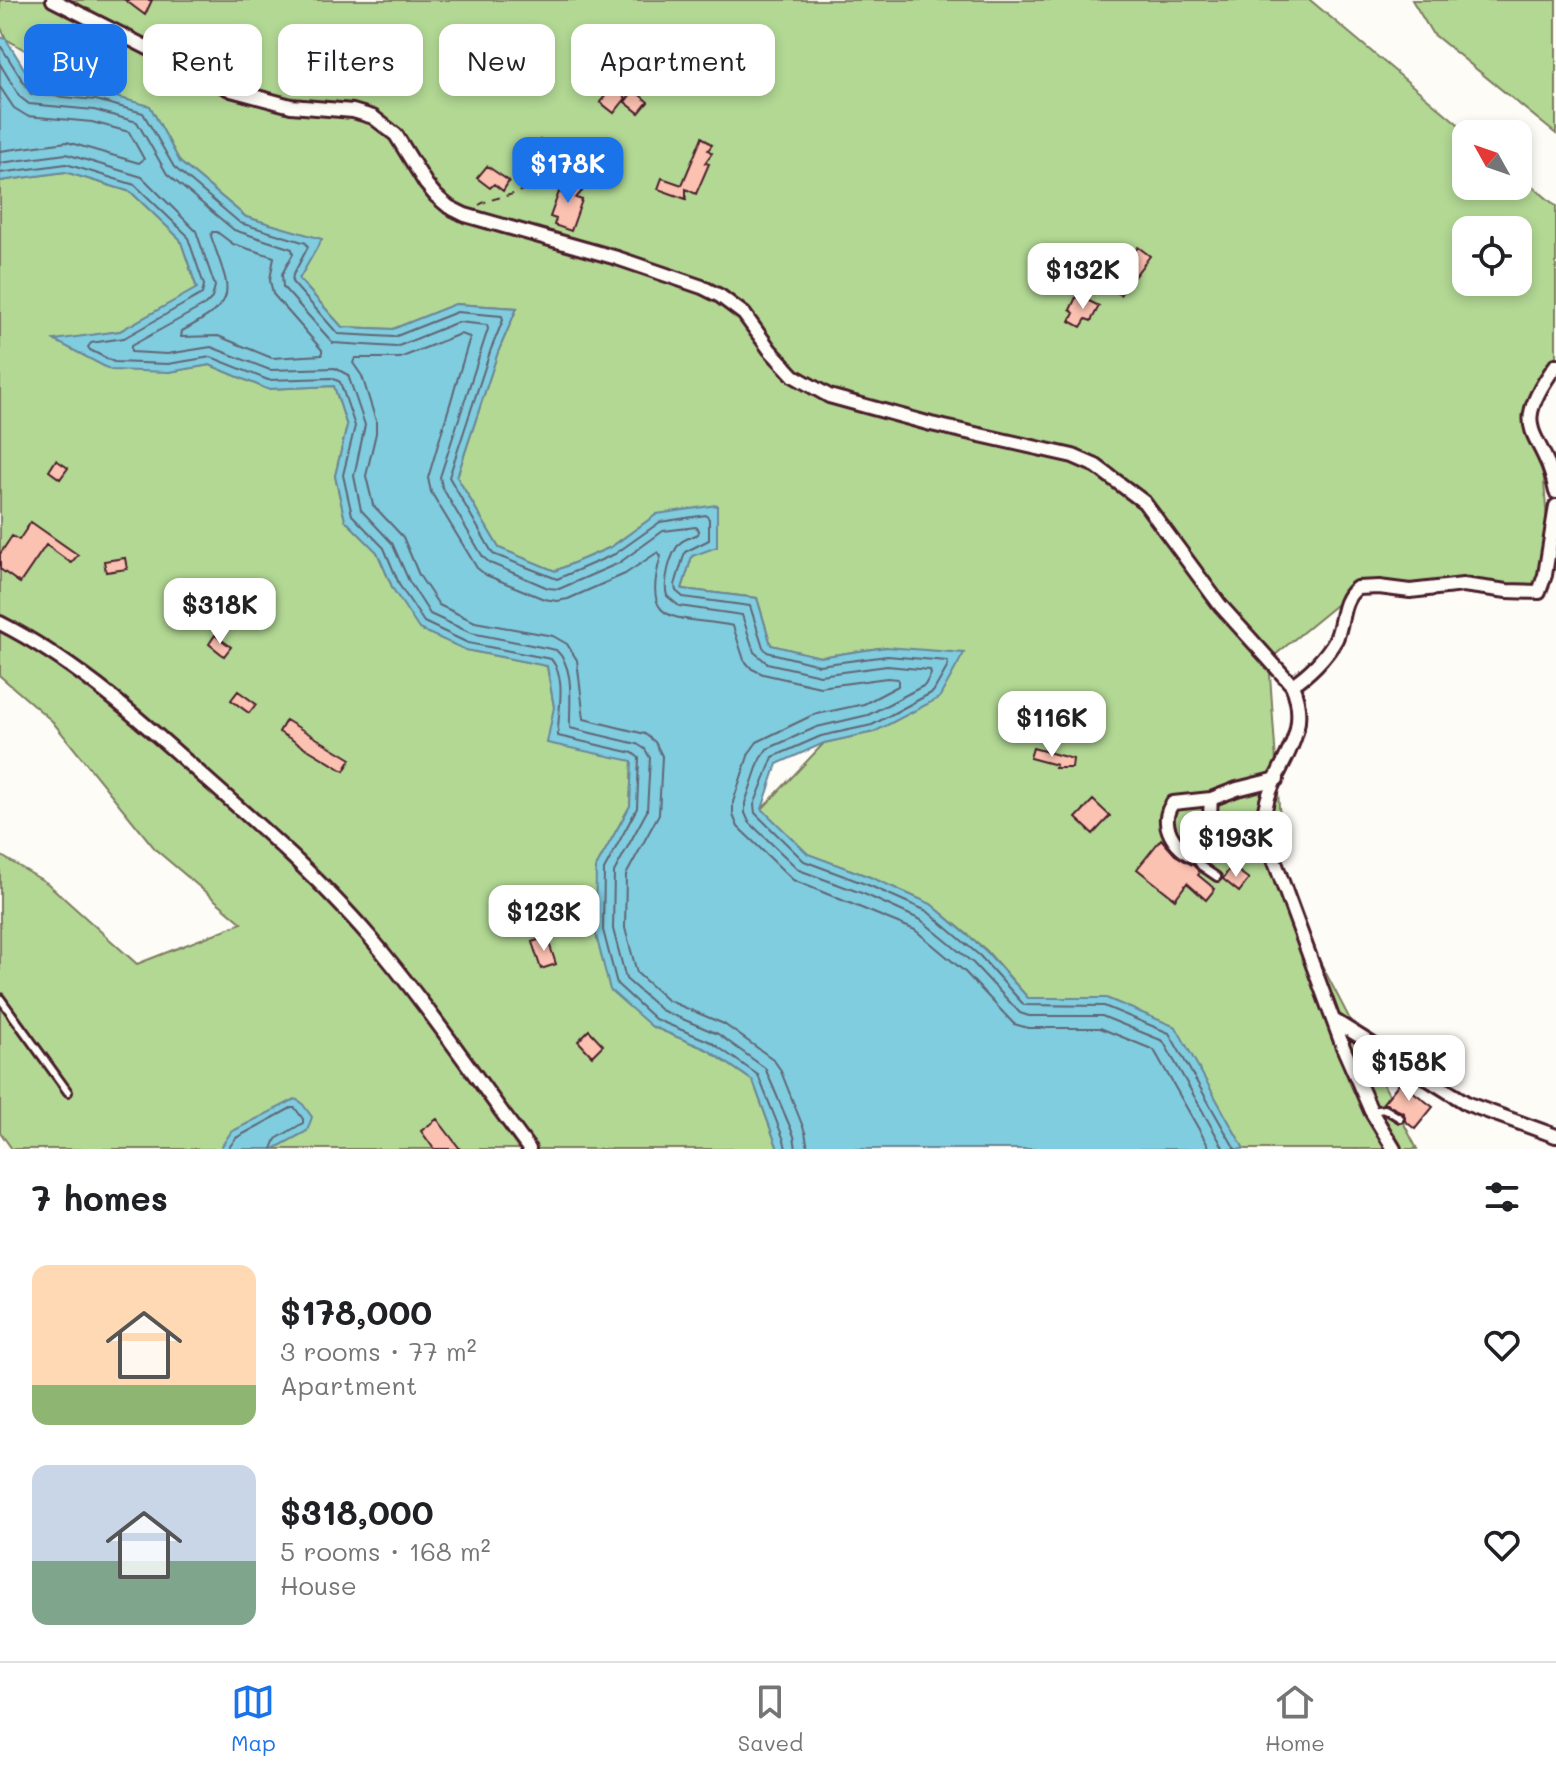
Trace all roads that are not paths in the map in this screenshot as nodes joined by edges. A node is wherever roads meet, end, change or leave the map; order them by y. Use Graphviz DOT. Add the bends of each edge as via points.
graph roads {
  1 [pos="53,0"];
  2 [pos="1556,365"];
  3 [pos="1556,492"];
  4 [pos="1556,506"];
  5 [pos="1554,591"];
  6 [pos="1539,592"];
  7 [pos="0,623"];
  8 [pos="1292,685"];
  9 [pos="1277,779"];
  10 [pos="1211,799"];
  11 [pos="1195,857"];
  12 [pos="1217,877"];
  13 [pos="0,998"];
  14 [pos="1335,1021"];
  15 [pos="68,1092"];
  16 [pos="1371,1111"];
  17 [pos="1400,1118"];
  18 [pos="1556,1136"];
  19 [pos="529,1149"];
  20 [pos="1394,1149"];
  1 -- 8 [label="street" via="231,90 291,106 373,117 396,135 426,184 449,207 702,287 733,303 794,376 829,396 1096,466 1144,502 1243,634"];
  2 -- 3 [label="street" via="1528,423"];
  4 -- 6 [label="street"];
  5 -- 6 [label="street"];
  6 -- 8 [label="street" via="1463,585 1410,591 1357,588 1347,598 1334,642"];
  7 -- 19 [label="street" via="112,696 313,879 397,971"];
  8 -- 9 [label="street" via="1300,711 1298,728"];
  9 -- 10 [label="street"];
  9 -- 14 [label="street" via="1264,822 1269,846"];
  10 -- 11 [label="street" via="1207,843"];
  10 -- 11 [label="street" via="1173,803 1168,810 1175,845"];
  11 -- 12 [label="lane"];
  13 -- 15 [label="lane"];
  14 -- 16 [label="street"];
  14 -- 18 [label="street" via="1468,1104"];
  16 -- 17 [label="lane" via="1385,1109"];
  16 -- 20 [label="street"];
}
